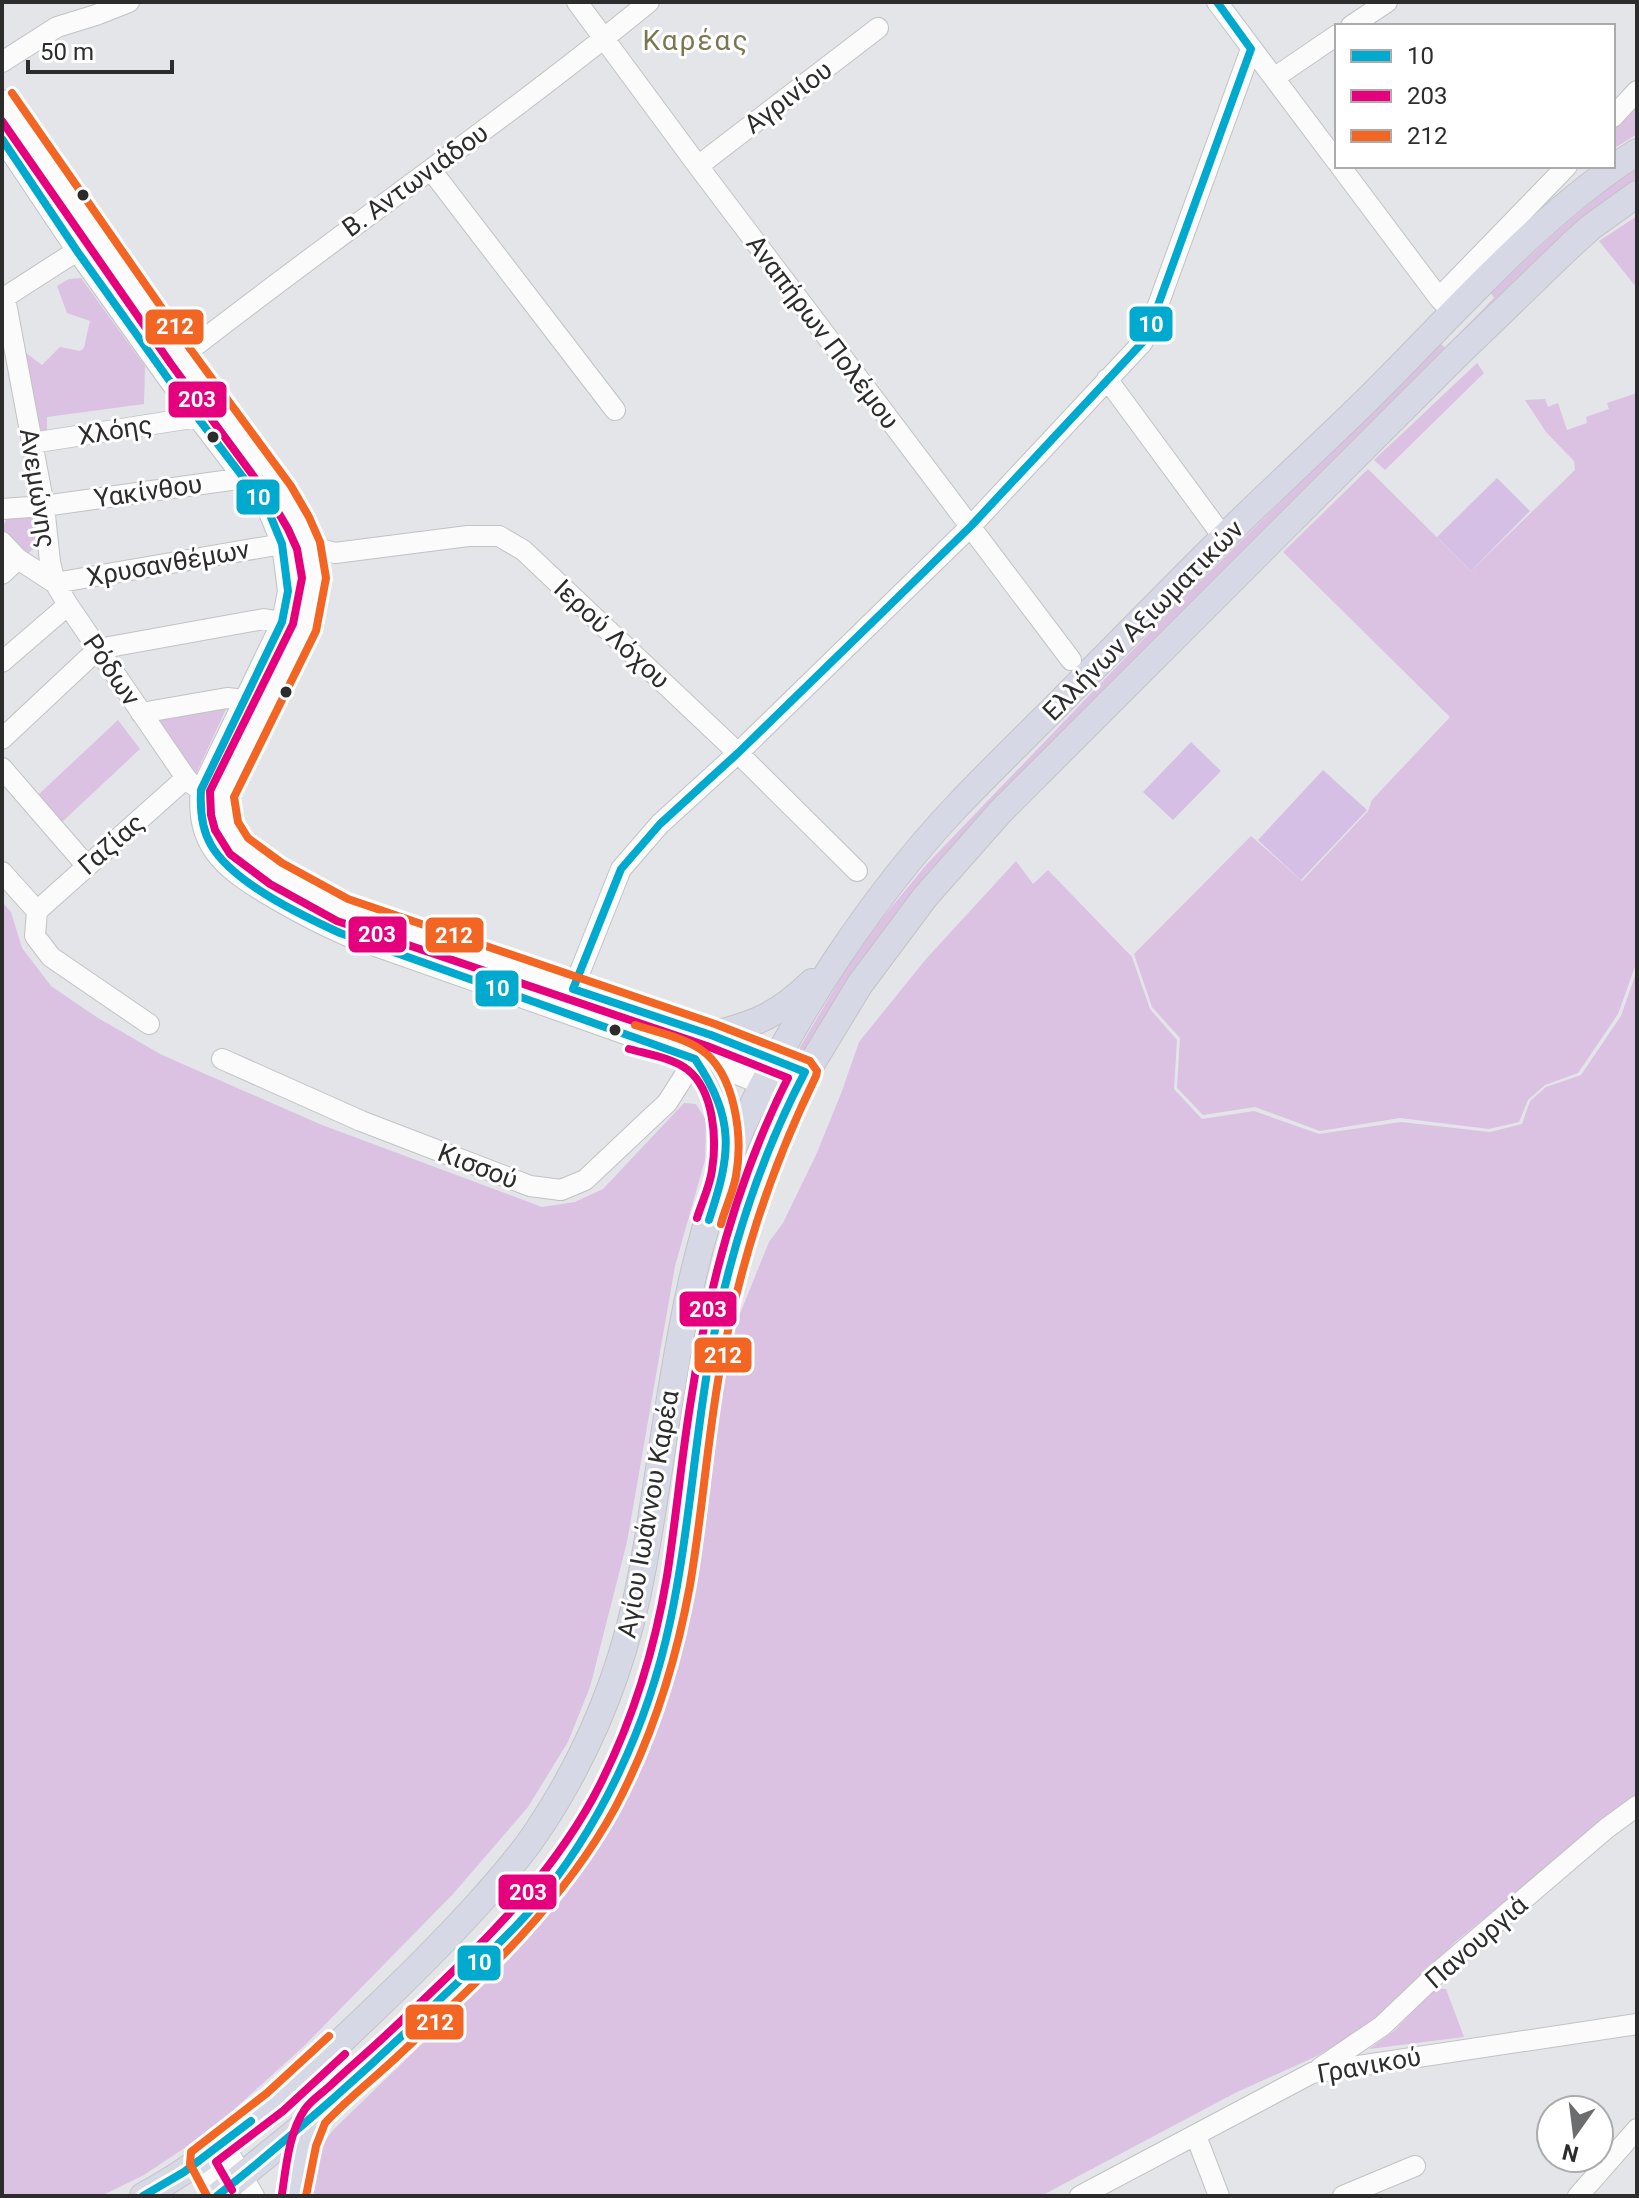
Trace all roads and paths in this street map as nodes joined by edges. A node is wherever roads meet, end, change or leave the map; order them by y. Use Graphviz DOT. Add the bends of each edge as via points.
graph roads {
  1 [pos="129,2"];
  2 [pos="577,2"];
  3 [pos="649,2"];
  4 [pos="1217,2"];
  5 [pos="1387,2"];
  6 [pos="1354,24"];
  7 [pos="878,28"];
  8 [pos="1335,36"];
  9 [pos="604,39"];
  10 [pos="1251,49"];
  11 [pos="2,62"];
  12 [pos="1274,78"];
  13 [pos="1637,91"];
  14 [pos="2,100"];
  15 [pos="1615,115"];
  16 [pos="2,139"];
  17 [pos="1637,152"];
  18 [pos="1335,160"];
  19 [pos="698,166"];
  20 [pos="1615,167"];
  21 [pos="1341,168"];
  22 [pos="1566,168"];
  23 [pos="1614,168"];
  24 [pos="431,170"];
  25 [pos="1637,194"];
  26 [pos="1545,208"];
  27 [pos="98,237"];
  28 [pos="77,251"];
  29 [pos="3,299"];
  30 [pos="1446,306"];
  31 [pos="181,357"];
  32 [pos="163,371"];
  33 [pos="1107,379"];
  34 [pos="615,410"];
  35 [pos="198,417"];
  36 [pos="32,443"];
  37 [pos="245,478"];
  38 [pos="44,506"];
  39 [pos="2,509"];
  40 [pos="971,526"];
  41 [pos="1224,538"];
  42 [pos="2,542"];
  43 [pos="282,544"];
  44 [pos="309,546"];
  45 [pos="18,559"];
  46 [pos="2,574"];
  47 [pos="55,583"];
  48 [pos="68,605"];
  49 [pos="282,622"];
  50 [pos="98,649"];
  51 [pos="1071,660"];
  52 [pos="2,662"];
  53 [pos="245,700"];
  54 [pos="141,713"];
  55 [pos="2,739"];
  56 [pos="738,753"];
  57 [pos="2,768"];
  58 [pos="193,784"];
  59 [pos="222,794"];
  60 [pos="86,865"];
  61 [pos="857,871"];
  62 [pos="2,872"];
  63 [pos="37,911"];
  64 [pos="840,954"];
  65 [pos="573,989"];
  66 [pos="149,1024"];
  67 [pos="711,1035"];
  68 [pos="222,1059"];
  69 [pos="695,1059"];
  70 [pos="777,1060"];
  71 [pos="805,1072"];
  72 [pos="763,1085"];
  73 [pos="792,1096"];
  74 [pos="724,1174"];
  75 [pos="1637,1806"];
  76 [pos="1637,2024"];
  77 [pos="1312,2073"];
  78 [pos="315,2116"];
  79 [pos="1637,2129"];
  80 [pos="1196,2136"];
  81 [pos="223,2143"];
  82 [pos="201,2159"];
  83 [pos="1415,2166"];
  84 [pos="248,2186"];
  85 [pos="219,2195"];
  86 [pos="143,2196"];
  87 [pos="294,2196"];
  88 [pos="1080,2196"];
  89 [pos="1219,2196"];
  90 [pos="1343,2196"];
  91 [pos="1578,2196"];
  1 -- 11 [label="street" via="57,27"];
  2 -- 9 [label="street, Αναπήρων Πολέμου"];
  3 -- 9 [label="street, Β. Αντωνιάδου"];
  4 -- 10 [label="street"];
  5 -- 6 [label="street"];
  7 -- 19 [label="street, Αγρινίου"];
  8 -- 12 [label="street"];
  9 -- 19 [label="street, Αναπήρων Πολέμου"];
  9 -- 24 [label="street, Β. Αντωνιάδου"];
  10 -- 12 [label="street"];
  10 -- 33 [label="street" via="1149,330"];
  12 -- 18 [label="street"];
  13 -- 15 [label="street"];
  14 -- 27 [label="street"];
  16 -- 28 [label="street"];
  17 -- 20 [label="main road"];
  19 -- 40 [label="street, Αναπήρων Πολέμου"];
  21 -- 30 [label="street"];
  22 -- 26 [label="street, Ελλήνων Αξιωματικών"];
  23 -- 26 [label="main road"];
  24 -- 31 [label="street, Β. Αντωνιάδου"];
  24 -- 34 [label="street"];
  25 -- 71 [label="main road, Ελλήνων Αξιωματικών" via="1591,227 1473,340 974,841 860,984"];
  26 -- 30 [label="main road, Ελλήνων Αξιωματικών"];
  27 -- 28 [label="street"];
  27 -- 31 [label="street"];
  28 -- 29 [label="street"];
  28 -- 32 [label="street"];
  29 -- 36 [label="street, Ανεμώνης"];
  30 -- 41 [label="main road, Ελλήνων Αξιωματικών"];
  31 -- 32 [label="street, Β. Αντωνιάδου"];
  31 -- 44 [label="street" via="281,493"];
  32 -- 35 [label="street"];
  33 -- 40 [label="street"];
  33 -- 41 [label="street"];
  35 -- 36 [label="street, Χλόης"];
  35 -- 37 [label="street"];
  36 -- 38 [label="street, Ανεμώνης"];
  37 -- 38 [label="street, Υακίνθου"];
  37 -- 43 [label="street" via="268,510"];
  38 -- 39 [label="street, Υακίνθου"];
  38 -- 47 [label="street, Ανεμώνης"];
  40 -- 51 [label="street, Αναπήρων Πολέμου"];
  40 -- 56 [label="street"];
  41 -- 64 [label="main road, Ελλήνων Αξιωματικών" via="954,809"];
  42 -- 45 [label="street, Ρόδων"];
  43 -- 44 [label="street, Χρυσανθέμων"];
  43 -- 47 [label="street, Χρυσανθέμων"];
  43 -- 49 [label="street" via="288,591"];
  44 -- 56 [label="street, Ιερού Λόχου" via="335,553 499,536 523,550"];
  44 -- 59 [label="street" via="314,578 304,628"];
  45 -- 46 [label="street"];
  45 -- 47 [label="street, Ρόδων"];
  47 -- 48 [label="street, Ρόδων"];
  48 -- 50 [label="street, Ρόδων"];
  48 -- 52 [label="street"];
  49 -- 50 [label="street" via="264,619"];
  49 -- 53 [label="street"];
  50 -- 54 [label="street, Ρόδων"];
  50 -- 55 [label="street"];
  53 -- 54 [label="street" via="227,698"];
  53 -- 58 [label="street"];
  54 -- 58 [label="street, Ρόδων"];
  56 -- 61 [label="street, Ιερού Λόχου"];
  56 -- 65 [label="street" via="660,824 621,869"];
  57 -- 60 [label="street"];
  58 -- 59 [label="street"];
  58 -- 60 [label="street, Γαζίας"];
  58 -- 69 [label="street" via="203,829 216,855 240,878 315,922"];
  59 -- 65 [label="street" via="227,827 239,846 303,888 343,910"];
  60 -- 63 [label="street, Γαζίας"];
  62 -- 63 [label="street"];
  63 -- 66 [label="street" via="35,936 51,957"];
  64 -- 67 [label="main road" via="784,1007"];
  64 -- 70 [label="main road, Ελλήνων Αξιωματικών"];
  65 -- 67 [label="street"];
  67 -- 70 [label="street"];
  68 -- 69 [label="street, Κισσού" via="361,1121 530,1186 561,1190 585,1180 661,1109"];
  69 -- 72 [label="street"];
  69 -- 74 [label="main road" via="720,1102 726,1126"];
  70 -- 71 [label="street"];
  70 -- 72 [label="main road, Αγίου Ιωάννου Καρέα"];
  71 -- 73 [label="main road, Αγίου Ιωάννου Καρέα"];
  72 -- 73 [label="street"];
  72 -- 74 [label="main road, Αγίου Ιωάννου Καρέα"];
  73 -- 78 [label="main road, Αγίου Ιωάννου Καρέα" via="754,1186 723,1299 664,1647 628,1753 603,1805 535,1905"];
  74 -- 81 [label="main road, Αγίου Ιωάννου Καρέα" via="674,1367 628,1637 591,1738 535,1835 499,1881 392,1993"];
  75 -- 77 [label="street, Πανουργιά" via="1444,1967 1382,2026"];
  76 -- 77 [label="street, Γρανικού"];
  77 -- 80 [label="street, Γρανικού"];
  78 -- 84 [label="main road, Αγίου Ιωάννου Καρέα"];
  78 -- 87 [label="main road"];
  79 -- 91 [label="street"];
  80 -- 88 [label="street, Γρανικού"];
  80 -- 89 [label="street"];
  81 -- 82 [label="main road, Αγίου Ιωάννου Καρέα"];
  81 -- 84 [label="street"];
  82 -- 85 [label="street"];
  82 -- 86 [label="main road, Αγίου Ιωάννου Καρέα"];
  83 -- 90 [label="street"];
  84 -- 85 [label="main road, Αγίου Ιωάννου Καρέα"];
}
